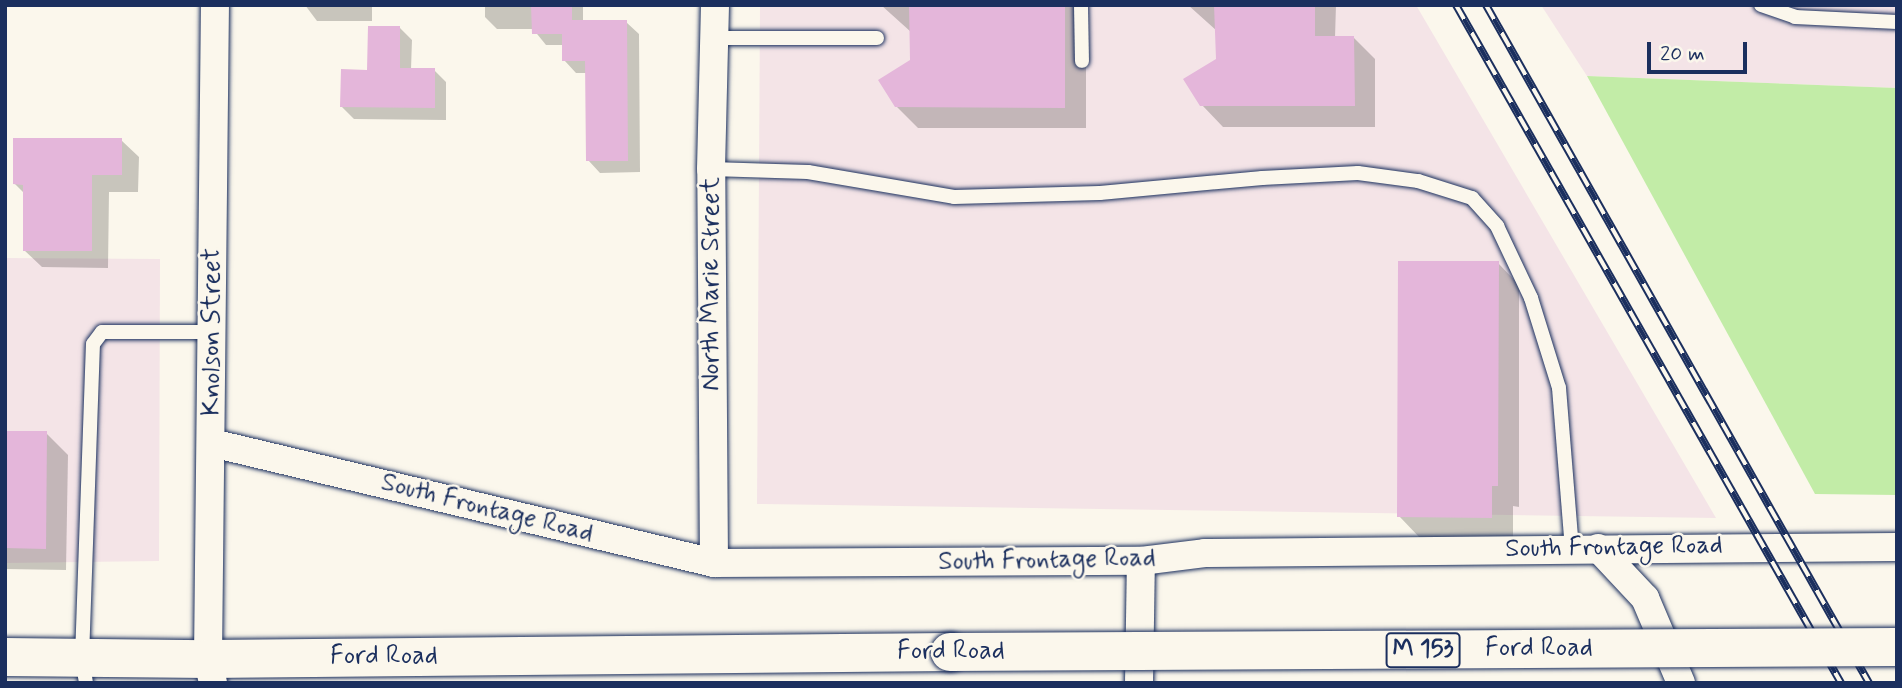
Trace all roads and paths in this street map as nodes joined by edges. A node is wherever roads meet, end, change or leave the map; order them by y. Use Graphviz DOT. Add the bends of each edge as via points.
graph roads {
  1 [pos="215,5"];
  2 [pos="715,5"];
  3 [pos="1081,5"];
  4 [pos="1761,5"];
  5 [pos="1897,22"];
  6 [pos="715,38"];
  7 [pos="877,38"];
  8 [pos="1082,61"];
  9 [pos="711,169"];
  10 [pos="213,332"];
  11 [pos="212,443"];
  12 [pos="1897,547"];
  13 [pos="1585,548"];
  14 [pos="1141,561"];
  15 [pos="715,563"];
  16 [pos="1897,647"];
  17 [pos="5,657"];
  18 [pos="84,670"];
  19 [pos="210,671"];
  20 [pos="1139,683"];
  21 [pos="1681,683"];
  1 -- 10 [label="street, Knolson Street"];
  2 -- 6 [label="street, North Marie Street"];
  3 -- 8 [label="lane"];
  4 -- 5 [label="lane" via="1795,17"];
  6 -- 7 [label="lane"];
  6 -- 9 [label="street, North Marie Street"];
  9 -- 13 [label="lane" via="808,172 954,197 1100,194 1357,173 1419,181 1472,198 1497,226 1531,298 1559,388"];
  9 -- 15 [label="street, North Marie Street"];
  10 -- 11 [label="street, Knolson Street"];
  10 -- 18 [label="lane" via="102,332 93,344"];
  11 -- 15 [label="street, South Frontage Road"];
  11 -- 19 [label="street, Knolson Street"];
  12 -- 13 [label="street, South Frontage Road"];
  13 -- 14 [label="street, South Frontage Road" via="1205,553"];
  13 -- 21 [label="street" via="1645,598"];
  14 -- 15 [label="street, South Frontage Road"];
  14 -- 20 [label="street"];
  16 -- 19 [label="main road, Ford Road / M 153, bridge" via="950,652"];
  17 -- 18 [label="main road, Ford Road / M 153"];
  18 -- 19 [label="main road, Ford Road / M 153"];
}
